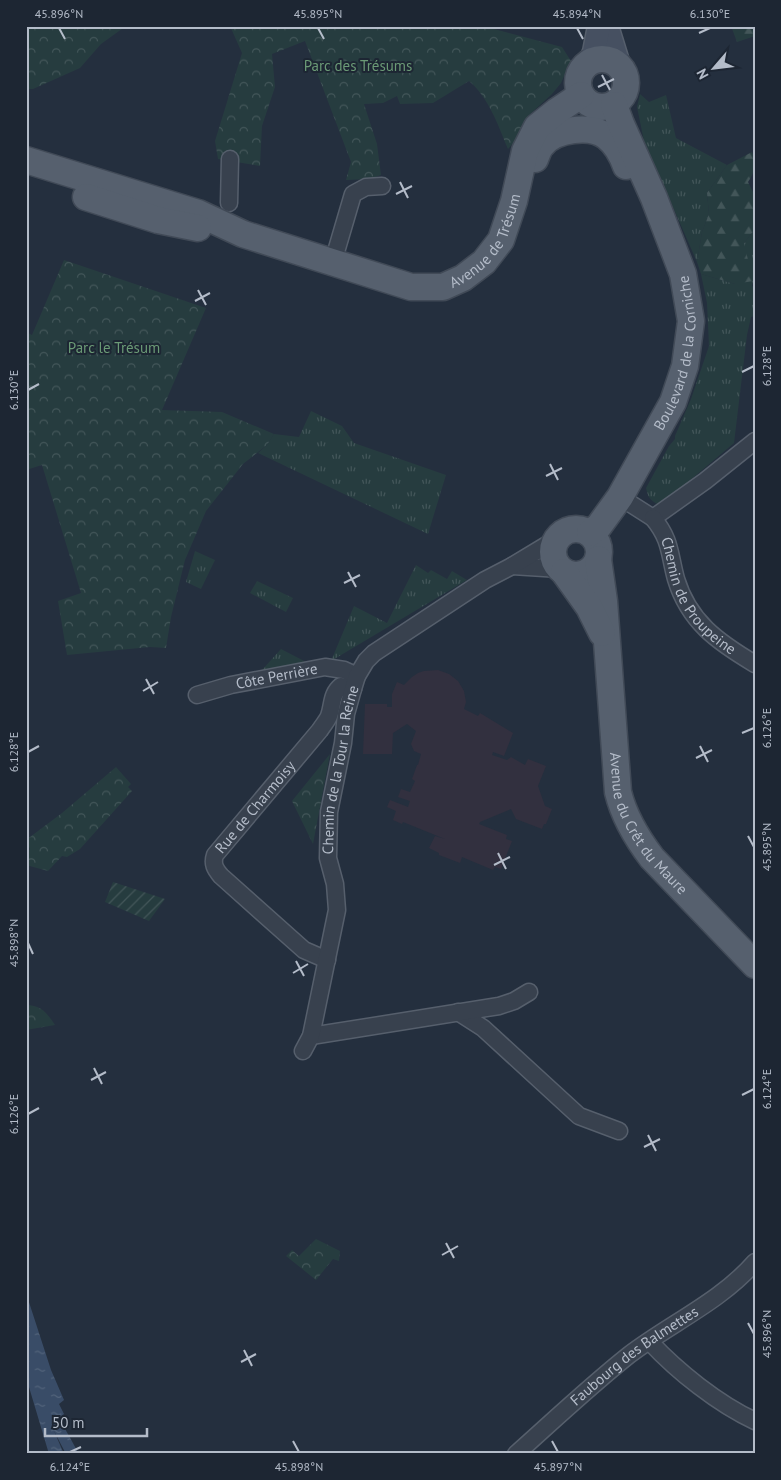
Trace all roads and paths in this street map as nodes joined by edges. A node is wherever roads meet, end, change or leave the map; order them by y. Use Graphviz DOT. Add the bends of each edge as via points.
graph roads {
  1 [pos="599,26"];
  2 [pos="607,26"];
  3 [pos="590,62"];
  4 [pos="619,65"];
  5 [pos="581,95"];
  6 [pos="614,105"];
  7 [pos="230,160"];
  8 [pos="27,165"];
  9 [pos="520,174"];
  10 [pos="382,186"];
  11 [pos="654,198"];
  12 [pos="229,203"];
  13 [pos="333,262"];
  14 [pos="755,441"];
  15 [pos="620,496"];
  16 [pos="653,518"];
  17 [pos="590,533"];
  18 [pos="555,540"];
  19 [pos="598,559"];
  20 [pos="512,566"];
  21 [pos="562,571"];
  22 [pos="608,652"];
  23 [pos="755,664"];
  24 [pos="355,683"];
  25 [pos="198,695"];
  26 [pos="326,960"];
  27 [pos="755,965"];
  28 [pos="529,992"];
  29 [pos="458,1012"];
  30 [pos="311,1036"];
  31 [pos="303,1051"];
  32 [pos="619,1132"];
  33 [pos="755,1262"];
  34 [pos="650,1342"];
  35 [pos="755,1421"];
  36 [pos="516,1454"];
  1 -- 3 [label="main road"];
  2 -- 4 [label="main road"];
  3 -- 4 [label="main road" via="604,59"];
  3 -- 5 [label="main road" via="578,77"];
  4 -- 6 [label="main road" via="627,82 626,91"];
  5 -- 6 [label="main road" via="596,107"];
  5 -- 9 [label="main road, Avenue de Trésum" via="537,127 525,151"];
  6 -- 11 [label="main road, Boulevard de la Corniche"];
  7 -- 12 [label="street"];
  8 -- 13 [label="main road, Avenue de Trésum" via="198,212 243,234"];
  9 -- 11 [label="main road" via="530,168 542,145 552,137 575,130 589,130 605,135 615,145 629,171"];
  9 -- 13 [label="main road, Avenue de Trésum" via="501,240 484,262 463,278 443,287 411,287"];
  10 -- 13 [label="street" via="366,187 353,194"];
  11 -- 15 [label="main road, Boulevard de la Corniche" via="683,274 691,321 685,366 673,402"];
  14 -- 16 [label="street"];
  15 -- 16 [label="street"];
  15 -- 17 [label="main road, Boulevard de la Corniche"];
  16 -- 23 [label="street, Chemin de Proupeine" via="664,531 687,607 711,635"];
  17 -- 18 [label="main road" via="575,528 560,534"];
  17 -- 19 [label="main road" via="599,550"];
  18 -- 20 [label="street, Chemin de la Tour la Reine"];
  18 -- 21 [label="main road" via="553,556"];
  19 -- 21 [label="main road" via="584,574"];
  19 -- 22 [label="main road, Avenue du Crêt du Maure"];
  20 -- 21 [label="street"];
  20 -- 24 [label="street, Chemin de la Tour la Reine" via="485,580 374,653"];
  21 -- 22 [label="main road, Avenue du Crêt du Maure" via="575,585 598,622"];
  22 -- 27 [label="main road, Avenue du Crêt du Maure" via="618,792 623,811 652,858"];
  24 -- 25 [label="street, Côte Perrière" via="344,670 325,667 231,685"];
  24 -- 26 [label="street, Chemin de la Tour la Reine" via="346,714 329,812 328,858 336,884 337,910"];
  24 -- 26 [label="street, Rue de Charmoisy" via="336,690 329,716 320,730 213,861 221,876 304,950"];
  26 -- 30 [label="street, Chemin de la Tour la Reine"];
  28 -- 29 [label="street" via="505,1005"];
  29 -- 30 [label="street"];
  29 -- 32 [label="street" via="483,1028 579,1116"];
  30 -- 31 [label="street, Chemin de la Tour la Reine"];
  33 -- 34 [label="street, Faubourg des Balmettes" via="719,1296"];
  34 -- 35 [label="street" via="706,1391"];
  34 -- 36 [label="street, Faubourg des Balmettes" via="629,1355"];
}
